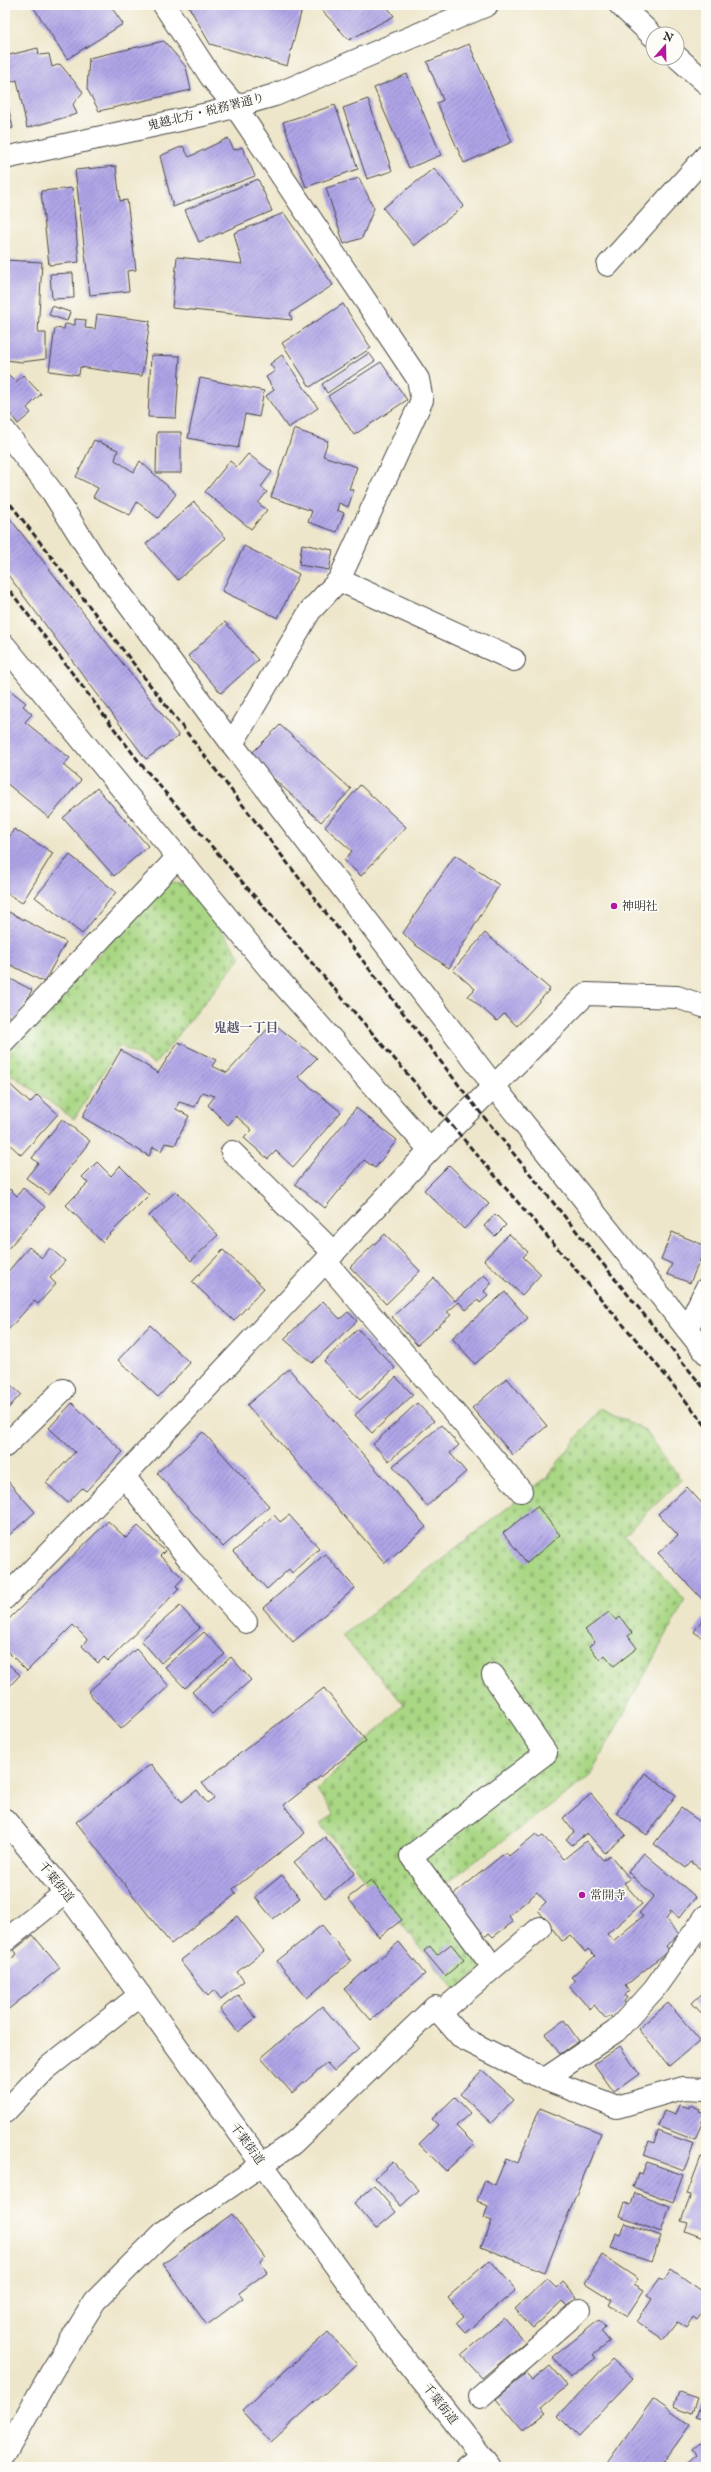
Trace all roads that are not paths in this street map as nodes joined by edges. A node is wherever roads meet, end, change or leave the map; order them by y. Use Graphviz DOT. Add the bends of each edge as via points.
graph roads {
  1 [pos="164,5"];
  2 [pos="487,5"];
  3 [pos="620,5"];
  4 [pos="645,28"];
  5 [pos="685,64"];
  6 [pos="706,83"];
  7 [pos="235,106"];
  8 [pos="706,156"];
  9 [pos="5,158"];
  10 [pos="608,265"];
  11 [pos="5,431"];
  12 [pos="339,580"];
  13 [pos="5,646"];
  14 [pos="514,660"];
  15 [pos="232,744"];
  16 [pos="178,858"];
  17 [pos="706,1006"];
  18 [pos="6,1036"];
  19 [pos="494,1086"];
  20 [pos="430,1150"];
  21 [pos="232,1152"];
  22 [pos="330,1257"];
  23 [pos="706,1289"];
  24 [pos="687,1329"];
  25 [pos="706,1353"];
  26 [pos="63,1390"];
  27 [pos="5,1446"];
  28 [pos="124,1476"];
  29 [pos="521,1491"];
  30 [pos="5,1598"];
  31 [pos="246,1622"];
  32 [pos="493,1675"];
  33 [pos="5,1820"];
  34 [pos="65,1893"];
  35 [pos="706,1916"];
  36 [pos="540,1928"];
  37 [pos="5,1941"];
  38 [pos="493,1967"];
  39 [pos="140,1995"];
  40 [pos="440,2013"];
  41 [pos="545,2079"];
  42 [pos="706,2089"];
  43 [pos="5,2112"];
  44 [pos="262,2165"];
  45 [pos="580,2310"];
  46 [pos="480,2397"];
  47 [pos="5,2454"];
  48 [pos="479,2463"];
  1 -- 7 [label="main road" via="211,77"];
  2 -- 7 [label="main road, 鬼越北方・税務署通り" via="275,95"];
  3 -- 4 [label="main road"];
  5 -- 6 [label="main road"];
  7 -- 9 [label="main road, 鬼越北方・税務署通り"];
  7 -- 12 [label="main road" via="418,379 422,400"];
  8 -- 10 [label="main road"];
  11 -- 15 [label="main road" via="53,493 94,558"];
  12 -- 14 [label="main road"];
  12 -- 15 [label="main road" via="310,611"];
  13 -- 16 [label="main road"];
  15 -- 19 [label="main road"];
  16 -- 18 [label="main road"];
  16 -- 20 [label="main road" via="272,972"];
  17 -- 19 [label="main road" via="677,997 586,994"];
  19 -- 20 [label="main road"];
  19 -- 24 [label="main road"];
  20 -- 22 [label="main road"];
  21 -- 22 [label="main road"];
  22 -- 28 [label="main road"];
  22 -- 29 [label="main road"];
  23 -- 24 [label="main road"];
  24 -- 25 [label="main road"];
  26 -- 27 [label="main road"];
  28 -- 30 [label="main road"];
  28 -- 31 [label="main road" via="189,1559"];
  32 -- 38 [label="main road" via="546,1753 411,1856"];
  33 -- 34 [label="main road, 千葉街道"];
  34 -- 37 [label="main road"];
  34 -- 39 [label="main road, 千葉街道"];
  35 -- 41 [label="main road" via="654,1989 616,2031"];
  36 -- 38 [label="main road"];
  38 -- 40 [label="main road"];
  39 -- 43 [label="main road" via="46,2069"];
  39 -- 44 [label="main road, 千葉街道"];
  40 -- 41 [label="main road" via="462,2038"];
  40 -- 44 [label="main road" via="436,2007 292,2144"];
  41 -- 42 [label="main road" via="617,2107 683,2088"];
  44 -- 47 [label="main road" via="165,2231 95,2301"];
  44 -- 48 [label="main road, 千葉街道"];
  45 -- 46 [label="main road"];
}
